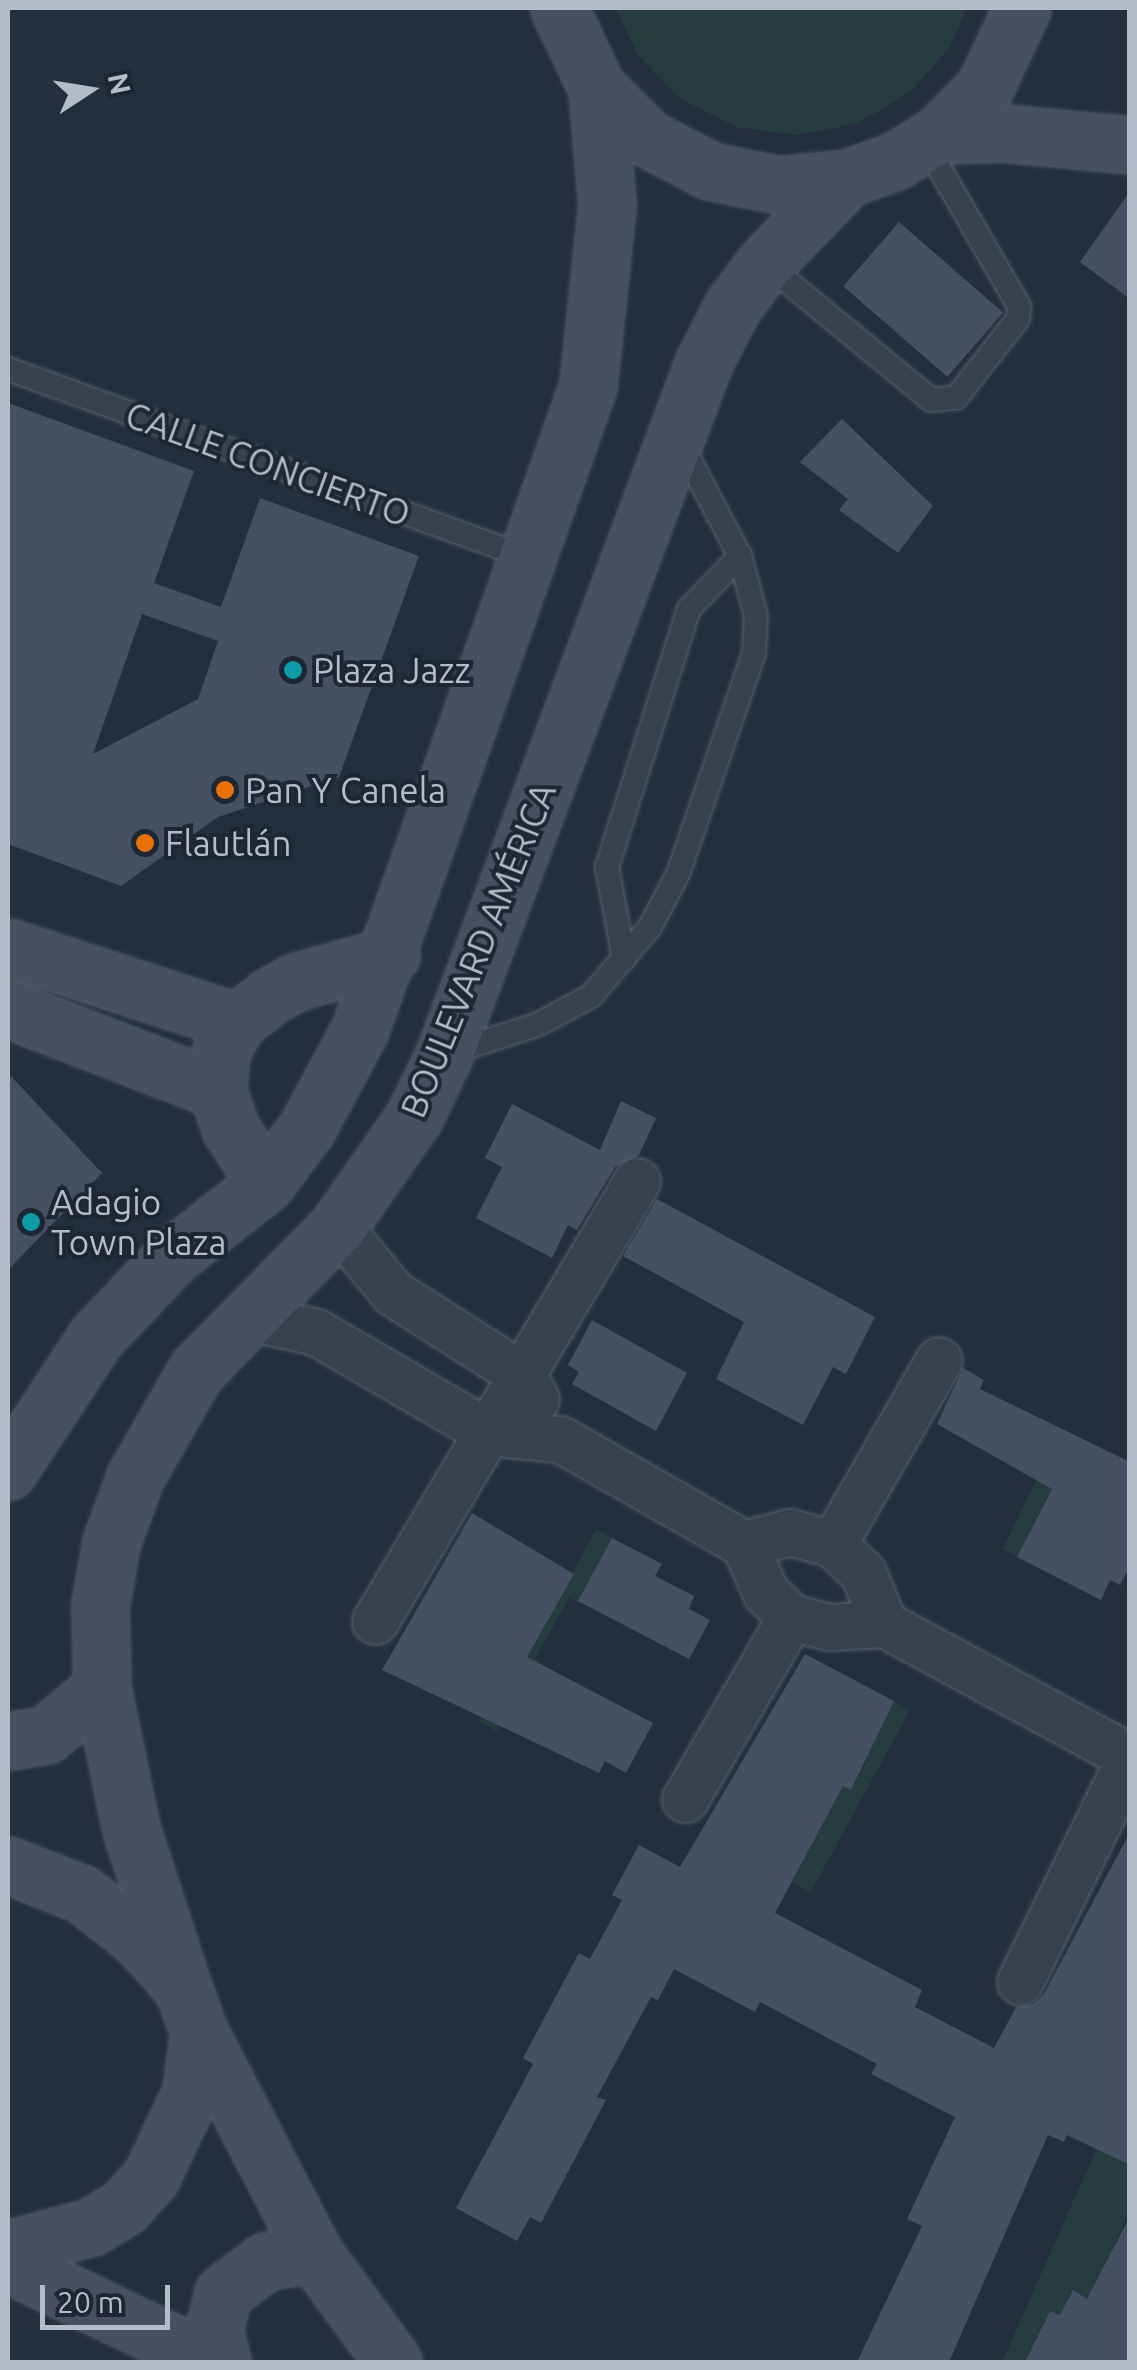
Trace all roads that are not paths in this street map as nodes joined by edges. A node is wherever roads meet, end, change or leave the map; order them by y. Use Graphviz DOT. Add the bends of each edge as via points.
graph roads {
  1 [pos="559,8"];
  2 [pos="1022,8"];
  3 [pos="596,88"];
  4 [pos="932,139"];
  5 [pos="1130,146"];
  6 [pos="848,178"];
  7 [pos="766,263"];
  8 [pos="8,369"];
  9 [pos="676,436"];
  10 [pos="740,556"];
  11 [pos="529,558"];
  12 [pos="8,947"];
  13 [pos="391,955"];
  14 [pos="624,959"];
  15 [pos="8,1009"];
  16 [pos="238,1022"];
  17 [pos="444,1055"];
  18 [pos="218,1090"];
  19 [pos="637,1181"];
  20 [pos="266,1183"];
  21 [pos="338,1226"];
  22 [pos="393,1293"];
  23 [pos="244,1316"];
  24 [pos="348,1348"];
  25 [pos="939,1360"];
  26 [pos="522,1375"];
  27 [pos="488,1432"];
  28 [pos="560,1439"];
  29 [pos="8,1471"];
  30 [pos="744,1544"];
  31 [pos="833,1544"];
  32 [pos="790,1616"];
  33 [pos="375,1621"];
  34 [pos="884,1624"];
  35 [pos="102,1688"];
  36 [pos="8,1741"];
  37 [pos="685,1799"];
  38 [pos="8,1865"];
  39 [pos="1020,1982"];
  40 [pos="191,2010"];
  41 [pos="8,2249"];
  42 [pos="314,2254"];
  43 [pos="8,2264"];
  44 [pos="212,2362"];
  45 [pos="222,2362"];
  46 [pos="393,2362"];
  1 -- 3 [label="main road"];
  2 -- 4 [label="main road" via="986,87"];
  3 -- 6 [label="main road" via="647,138 710,171 778,184"];
  3 -- 11 [label="main road" via="607,205 588,386"];
  4 -- 5 [label="main road" via="1003,132"];
  4 -- 6 [label="main road"];
  4 -- 7 [label="lane" via="1019,306 1018,319 956,398 932,400"];
  6 -- 7 [label="main road, BOULEVARD AMÉRICA"];
  7 -- 9 [label="main road, BOULEVARD AMÉRICA" via="732,307"];
  8 -- 11 [label="lane, CALLE CONCIERTO"];
  9 -- 10 [label="lane"];
  9 -- 17 [label="main road, BOULEVARD AMÉRICA"];
  10 -- 14 [label="lane" via="756,616 754,654 678,874 650,928"];
  10 -- 14 [label="lane" via="690,609 607,867"];
  11 -- 13 [label="main road"];
  12 -- 16 [label="main road"];
  13 -- 16 [label="main road" via="295,982"];
  13 -- 20 [label="main road" via="339,1074"];
  14 -- 17 [label="lane" via="591,996 539,1024"];
  15 -- 18 [label="main road"];
  16 -- 18 [label="main road" via="221,1051"];
  17 -- 21 [label="main road, BOULEVARD AMÉRICA" via="414,1117"];
  18 -- 20 [label="main road" via="230,1128"];
  19 -- 26 [label="street"];
  20 -- 29 [label="main road" via="172,1257 96,1337"];
  21 -- 22 [label="street"];
  21 -- 23 [label="main road, BOULEVARD AMÉRICA"];
  22 -- 24 [label="street"];
  22 -- 26 [label="street"];
  23 -- 24 [label="street" via="298,1326"];
  23 -- 35 [label="main road, BOULEVARD AMÉRICA" via="196,1371 135,1476 100,1606"];
  24 -- 27 [label="street"];
  25 -- 31 [label="street"];
  26 -- 27 [label="street"];
  26 -- 28 [label="street"];
  27 -- 28 [label="street"];
  27 -- 33 [label="street"];
  28 -- 30 [label="street"];
  30 -- 31 [label="street" via="790,1532"];
  30 -- 32 [label="street" via="766,1593"];
  31 -- 34 [label="street" via="863,1573"];
  32 -- 34 [label="street" via="828,1627"];
  32 -- 37 [label="street"];
  34 -- 39 [label="street" via="1130,1757"];
  35 -- 36 [label="main road" via="46,1734"];
  35 -- 40 [label="main road, BOULEVARD AMÉRICA" via="131,1828"];
  38 -- 40 [label="main road" via="82,1894 139,1940"];
  40 -- 41 [label="main road" via="191,2092 151,2178 91,2228"];
  40 -- 42 [label="main road"];
  42 -- 45 [label="main road" via="266,2260 223,2293 214,2320"];
  42 -- 46 [label="main road"];
  43 -- 44 [label="main road"];
}
